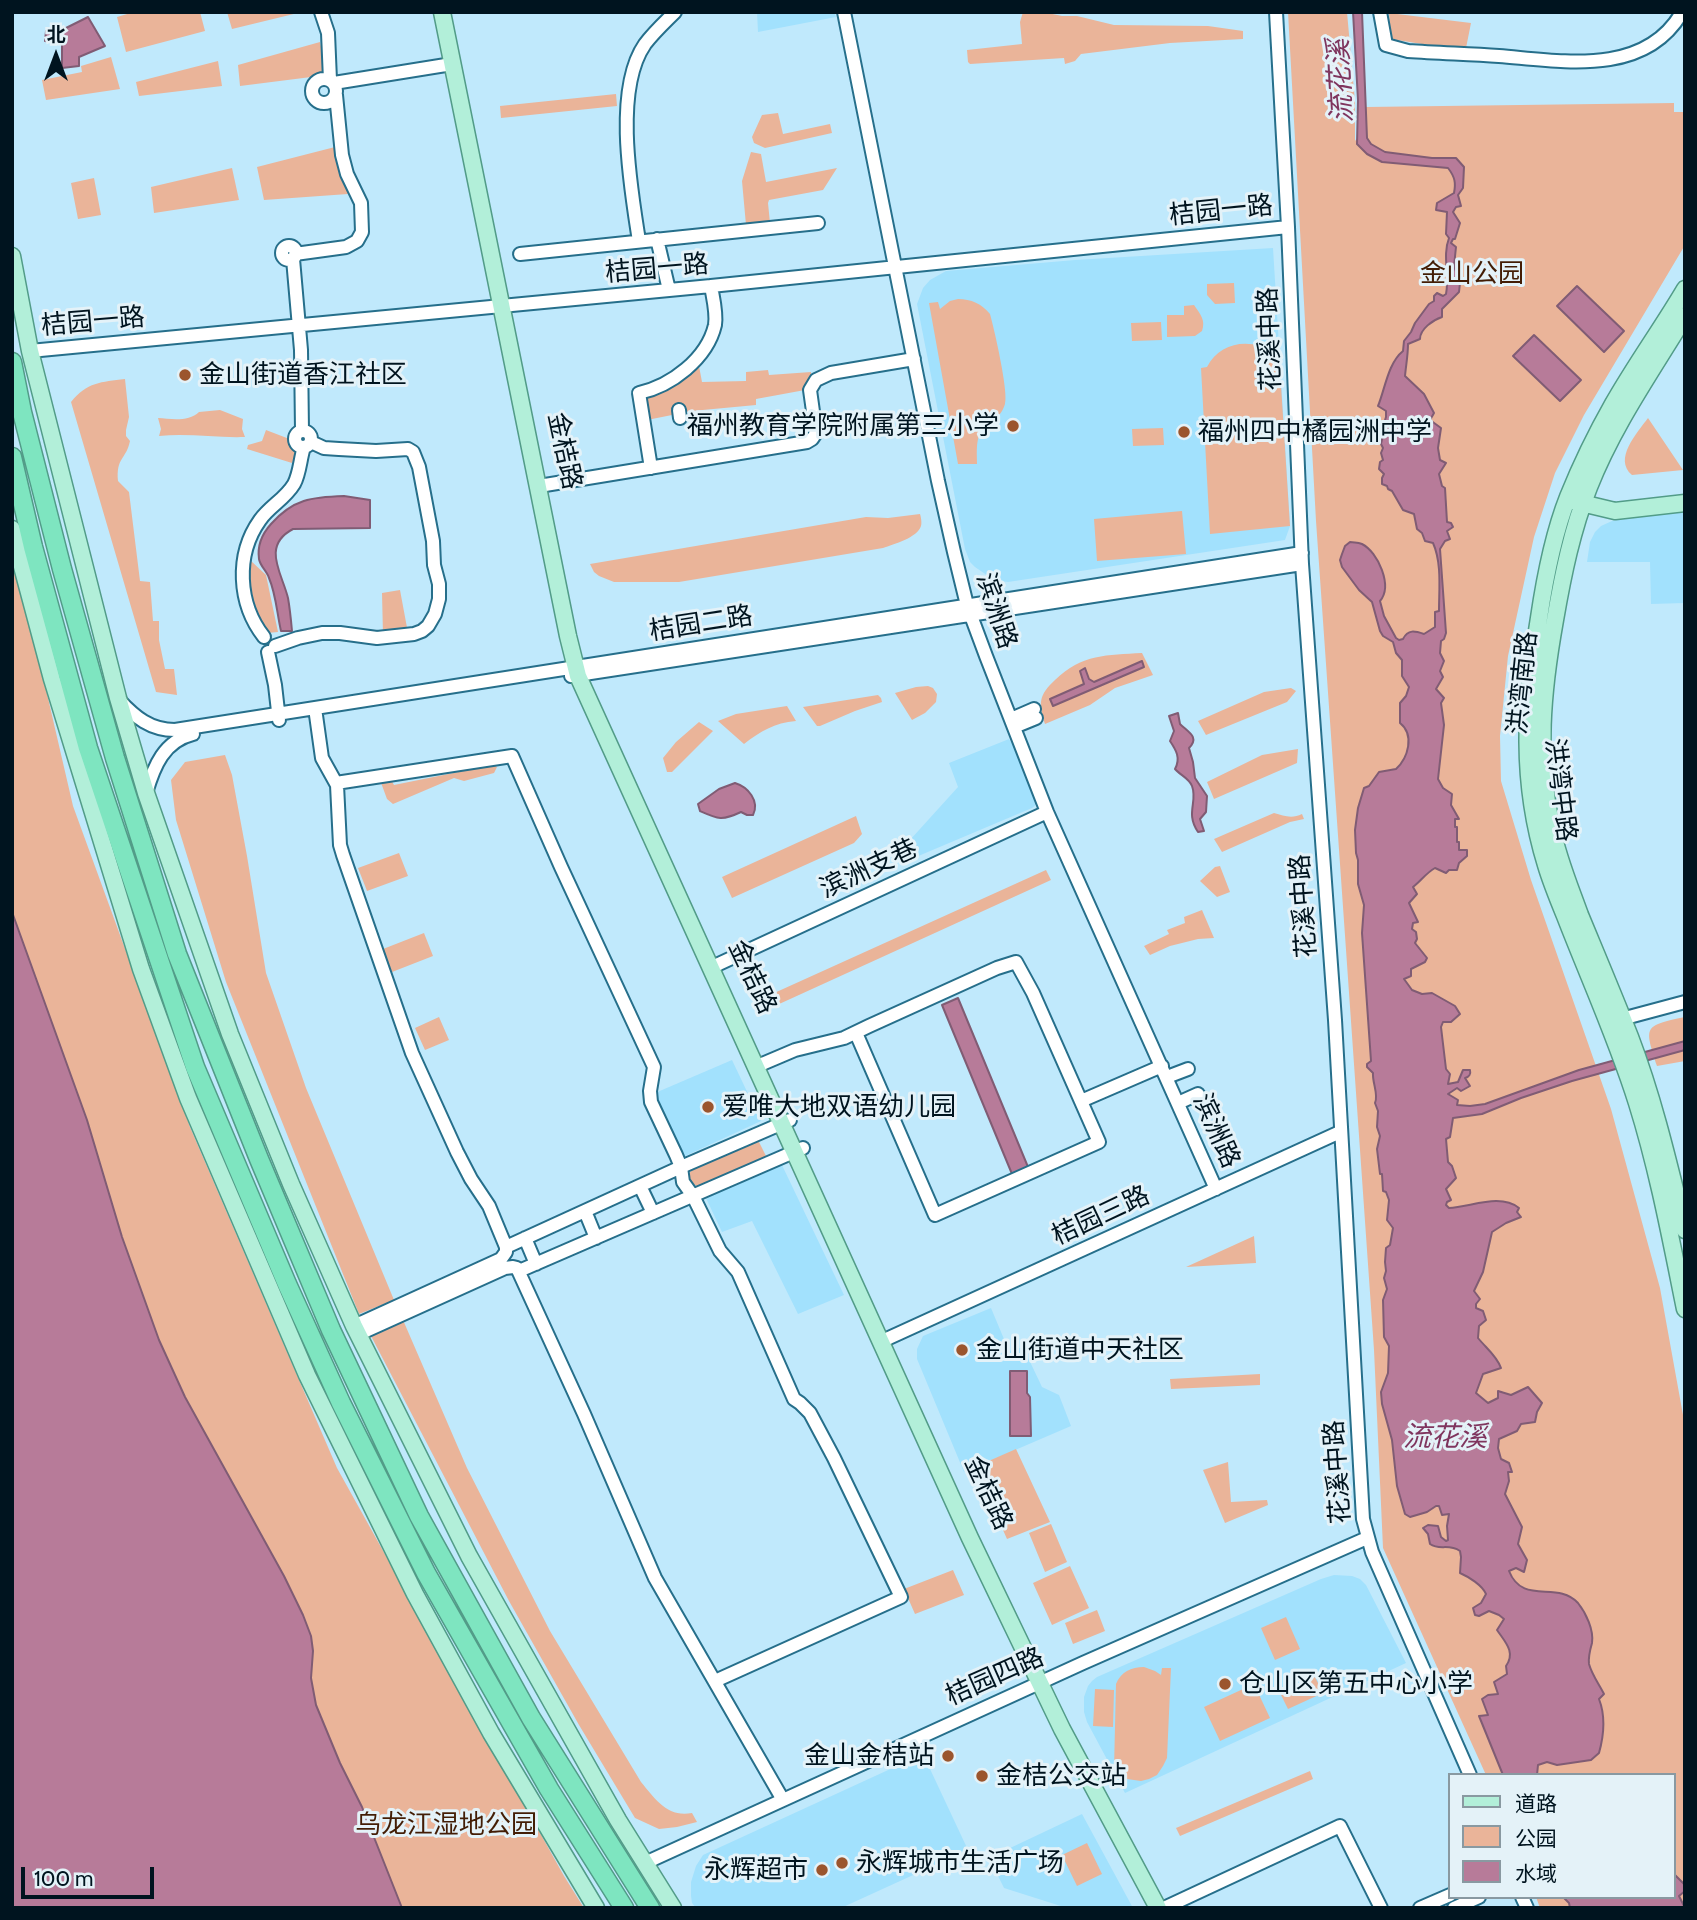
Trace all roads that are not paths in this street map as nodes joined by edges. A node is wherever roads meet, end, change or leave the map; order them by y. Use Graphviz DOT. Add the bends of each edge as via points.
graph roads {
  1 [pos="321,12"];
  2 [pos="442,12"];
  3 [pos="452,12"];
  4 [pos="675,12"];
  5 [pos="844,12"];
  6 [pos="1276,12"];
  7 [pos="1380,12"];
  8 [pos="1683,14"];
  9 [pos="452,65"];
  10 [pos="333,86"];
  11 [pos="818,223"];
  12 [pos="1288,227"];
  13 [pos="649,240"];
  14 [pos="520,254"];
  15 [pos="12,256"];
  16 [pos="896,267"];
  17 [pos="712,286"];
  18 [pos="1685,289"];
  19 [pos="665,291"];
  20 [pos="506,306"];
  21 [pos="1685,316"];
  22 [pos="295,327"];
  23 [pos="30,351"];
  24 [pos="914,359"];
  25 [pos="12,362"];
  26 [pos="307,445"];
  27 [pos="12,457"];
  28 [pos="651,468"];
  29 [pos="545,485"];
  30 [pos="1685,494"];
  31 [pos="1577,497"];
  32 [pos="1685,503"];
  33 [pos="12,528"];
  34 [pos="1302,558"];
  35 [pos="969,609"];
  36 [pos="272,649"];
  37 [pos="582,671"];
  38 [pos="118,698"];
  39 [pos="315,711"];
  40 [pos="1035,713"];
  41 [pos="279,717"];
  42 [pos="1012,723"];
  43 [pos="336,783"];
  44 [pos="146,793"];
  45 [pos="1047,812"];
  46 [pos="714,965"];
  47 [pos="1685,1002"];
  48 [pos="1615,1021"];
  49 [pos="856,1033"];
  50 [pos="759,1065"];
  51 [pos="1188,1069"];
  52 [pos="1165,1072"];
  53 [pos="1198,1094"];
  54 [pos="1081,1101"];
  55 [pos="1178,1102"];
  56 [pos="785,1122"];
  57 [pos="1340,1132"];
  58 [pos="798,1150"];
  59 [pos="681,1167"];
  60 [pos="639,1186"];
  61 [pos="1216,1188"];
  62 [pos="693,1196"];
  63 [pos="585,1211"];
  64 [pos="653,1213"];
  65 [pos="1685,1230"];
  66 [pos="525,1238"];
  67 [pos="597,1238"];
  68 [pos="506,1247"];
  69 [pos="537,1264"];
  70 [pos="519,1271"];
  71 [pos="1685,1309"];
  72 [pos="357,1330"];
  73 [pos="885,1339"];
  74 [pos="1367,1538"];
  75 [pos="715,1681"];
  76 [pos="1043,1681"];
  77 [pos="1469,1773"];
  78 [pos="783,1800"];
  79 [pos="645,1863"];
  80 [pos="1448,1896"];
  81 [pos="1474,1899"];
  82 [pos="1164,1907"];
  83 [pos="596,1908"];
  84 [pos="624,1908"];
  85 [pos="650,1908"];
  86 [pos="673,1908"];
  87 [pos="1381,1908"];
  88 [pos="1420,1908"];
  89 [pos="1454,1908"];
  1 -- 10 [label="street" via="328,33"];
  2 -- 9 [label="main road"];
  3 -- 20 [label="main road, 金桔路"];
  4 -- 13 [label="street" via="644,45 629,94 628,161"];
  5 -- 16 [label="street, 滨洲路"];
  6 -- 12 [label="street, 花溪中路"];
  7 -- 8 [label="street" via="1386,44 1408,51 1572,62 1632,54 1652,45"];
  9 -- 10 [label="street"];
  9 -- 20 [label="main road"];
  10 -- 22 [label="street" via="342,155 360,203 362,232 346,247 291,258"];
  11 -- 13 [label="street"];
  12 -- 16 [label="street, 桔园一路"];
  12 -- 34 [label="street, 花溪中路"];
  13 -- 14 [label="street"];
  13 -- 19 [label="street"];
  15 -- 23 [label="main road"];
  16 -- 17 [label="street, 桔园一路"];
  16 -- 24 [label="street, 滨洲路"];
  17 -- 19 [label="street, 桔园一路"];
  17 -- 28 [label="street" via="714,327 700,355 687,369 639,393"];
  18 -- 31 [label="main road" via="1595,437"];
  19 -- 20 [label="street, 桔园一路"];
  20 -- 22 [label="street, 桔园一路"];
  20 -- 29 [label="main road, 金桔路"];
  20 -- 37 [label="main road"];
  21 -- 31 [label="main road, 洪湾南路"];
  22 -- 23 [label="street, 桔园一路"];
  22 -- 26 [label="street" via="302,431 310,434"];
  23 -- 38 [label="main road"];
  24 -- 28 [label="street" via="821,377 811,387 817,429 807,442"];
  24 -- 35 [label="street, 滨洲路"];
  25 -- 85 [label="highway" via="61,569 120,771 177,954 258,1159 331,1330 419,1516 531,1718"];
  26 -- 36 [label="street" via="293,485 258,522 244,558 245,596 264,638 275,641"];
  26 -- 36 [label="street" via="413,452 433,541 439,599 428,626 414,634 371,638 322,633"];
  27 -- 84 [label="highway" via="88,748 195,1066 265,1233 341,1403 426,1573 549,1788"];
  28 -- 29 [label="street"];
  29 -- 37 [label="main road, 金桔路"];
  30 -- 31 [label="main road" via="1620,502"];
  31 -- 32 [label="main road" via="1615,511"];
  31 -- 48 [label="main road, 洪湾南路" via="1551,640 1543,706 1542,776 1559,855"];
  33 -- 83 [label="main road" via="52,679 141,969 188,1098 307,1375 415,1594 491,1733"];
  34 -- 35 [label="street, 桔园二路"];
  34 -- 57 [label="street, 花溪中路"];
  35 -- 37 [label="street, 桔园二路"];
  35 -- 42 [label="street, 滨洲路"];
  36 -- 41 [label="street"];
  37 -- 39 [label="street, 桔园二路"];
  37 -- 46 [label="main road, 金桔路"];
  38 -- 41 [label="street, 桔园二路" via="150,726 166,730"];
  38 -- 44 [label="main road"];
  39 -- 41 [label="street, 桔园二路"];
  39 -- 43 [label="street" via="322,758"];
  40 -- 42 [label="street"];
  41 -- 44 [label="street, 桔园二路" via="179,738 158,759"];
  42 -- 45 [label="street, 滨洲路"];
  43 -- 59 [label="street" via="512,756 654,1067 651,1102"];
  43 -- 68 [label="street" via="343,855 412,1053"];
  44 -- 72 [label="main road" via="230,1034 290,1184"];
  45 -- 46 [label="street, 滨洲支巷"];
  45 -- 52 [label="street, 滨洲路"];
  46 -- 50 [label="main road, 金桔路"];
  47 -- 48 [label="street"];
  48 -- 65 [label="main road, 洪湾南路" via="1631,1040 1665,1146"];
  48 -- 71 [label="main road" via="1661,1191"];
  49 -- 50 [label="street"];
  49 -- 54 [label="street" via="1016,962"];
  49 -- 54 [label="street" via="935,1215 1099,1142"];
  50 -- 56 [label="main road, 金桔路"];
  51 -- 52 [label="street"];
  52 -- 54 [label="street"];
  52 -- 55 [label="street, 滨洲路"];
  53 -- 55 [label="street"];
  55 -- 61 [label="street, 滨洲路"];
  56 -- 58 [label="main road, 金桔路"];
  56 -- 59 [label="street"];
  57 -- 61 [label="street, 桔园三路"];
  57 -- 74 [label="street, 花溪中路"];
  58 -- 62 [label="street"];
  58 -- 73 [label="main road, 金桔路"];
  59 -- 60 [label="street"];
  59 -- 62 [label="street" via="683,1182"];
  60 -- 63 [label="street"];
  60 -- 64 [label="street"];
  61 -- 73 [label="street, 桔园三路"];
  62 -- 64 [label="street"];
  62 -- 75 [label="street" via="720,1251 738,1272 794,1399 816,1424 901,1597"];
  63 -- 66 [label="street"];
  63 -- 67 [label="street"];
  64 -- 67 [label="street"];
  66 -- 68 [label="street"];
  66 -- 69 [label="street"];
  67 -- 69 [label="street"];
  68 -- 72 [label="street" via="501,1259"];
  69 -- 70 [label="street"];
  70 -- 72 [label="street" via="505,1268"];
  70 -- 75 [label="street" via="655,1578"];
  72 -- 79 [label="main road" via="469,1556"];
  73 -- 76 [label="main road, 金桔路"];
  74 -- 76 [label="street, 桔园四路"];
  74 -- 77 [label="street, 花溪中路"];
  75 -- 78 [label="street"];
  76 -- 78 [label="street, 桔园四路"];
  76 -- 82 [label="main road, 金桔路"];
  78 -- 79 [label="street, 桔园四路"];
  79 -- 86 [label="main road"];
  80 -- 88 [label="street"];
  81 -- 89 [label="street"];
  82 -- 87 [label="street" via="1340,1826"];
}
